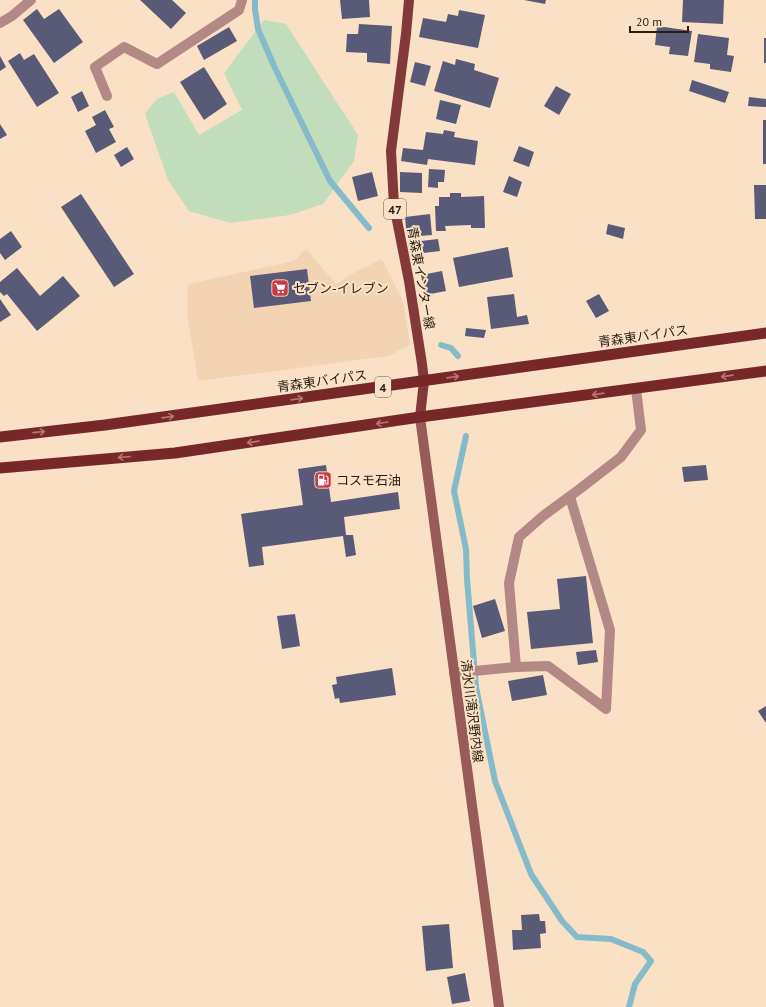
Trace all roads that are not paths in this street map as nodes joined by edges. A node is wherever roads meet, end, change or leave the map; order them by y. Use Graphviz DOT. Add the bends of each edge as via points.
graph roads {
  1 [pos="31,0"];
  2 [pos="242,0"];
  3 [pos="409,0"];
  4 [pos="0,23"];
  5 [pos="107,96"];
  6 [pos="766,333"];
  7 [pos="766,371"];
  8 [pos="424,381"];
  9 [pos="636,388"];
  10 [pos="420,417"];
  11 [pos="0,436"];
  12 [pos="0,468"];
  13 [pos="570,497"];
  14 [pos="516,666"];
  15 [pos="454,673"];
  16 [pos="499,1007"];
  1 -- 4 [label="street"];
  2 -- 5 [label="street" via="239,10 157,64 124,47 95,67"];
  3 -- 8 [label="main road, 青森東インター線 / 47" via="391,151 394,205 409,281"];
  8 -- 6 [label="highway, 青森東バイパス / 4, one-way"];
  7 -- 9 [label="highway, one-way"];
  8 -- 10 [label="main road, 青森東インター線 / 47"];
  11 -- 8 [label="highway, 青森東バイパス / 4, one-way" via="104,425"];
  9 -- 10 [label="highway, one-way"];
  9 -- 13 [label="street" via="641,430 621,457"];
  10 -- 12 [label="highway, one-way" via="175,453"];
  10 -- 15 [label="main road, 清水川滝沢野内線"];
  13 -- 14 [label="street" via="519,536 509,583"];
  13 -- 14 [label="street" via="610,630 606,709 548,666"];
  14 -- 15 [label="street"];
  15 -- 16 [label="main road, 清水川滝沢野内線"];
}
